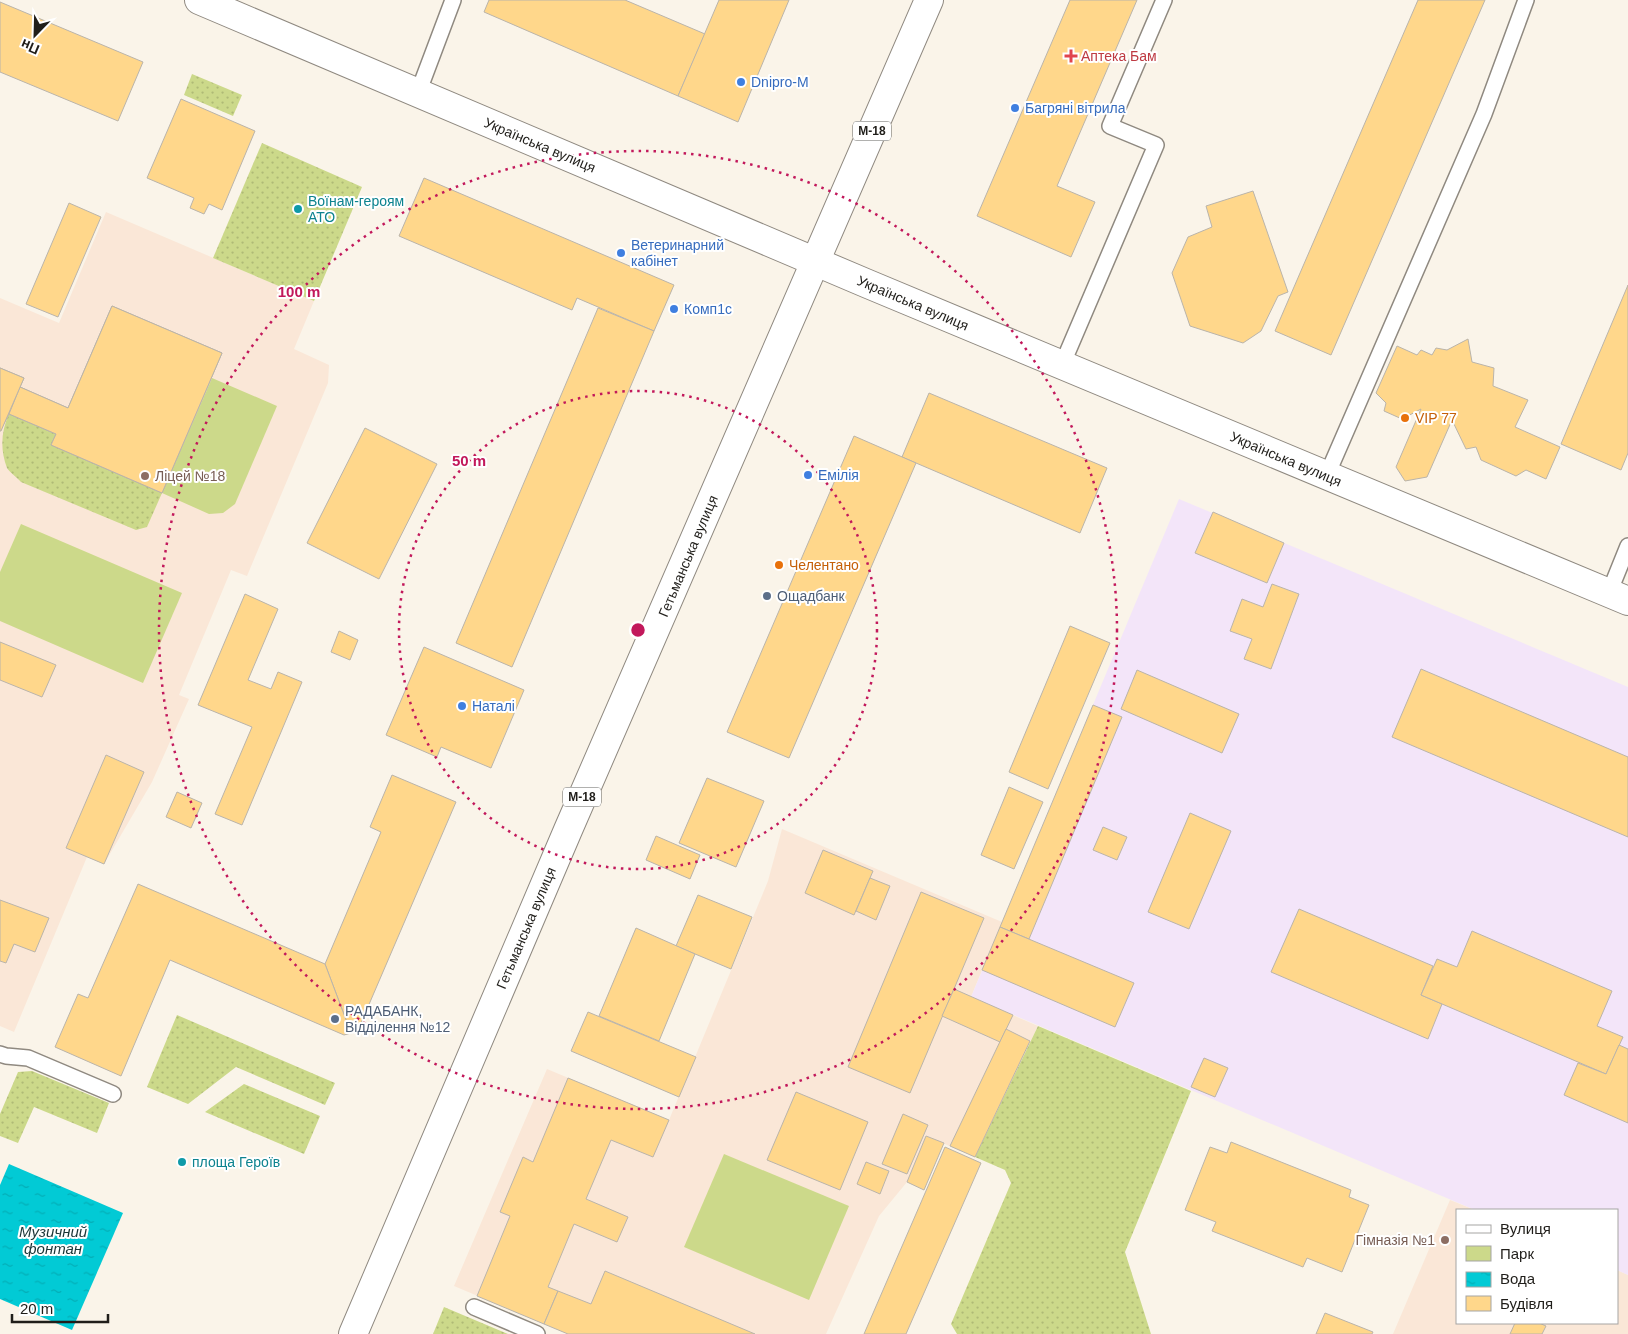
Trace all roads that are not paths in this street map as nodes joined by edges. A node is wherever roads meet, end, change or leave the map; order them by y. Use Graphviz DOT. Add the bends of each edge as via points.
graph roads {
  1 [pos="199,0"];
  2 [pos="453,0"];
  3 [pos="930,0"];
  4 [pos="1164,0"];
  5 [pos="1526,0"];
  6 [pos="418,93"];
  7 [pos="815,262"];
  8 [pos="1062,365"];
  9 [pos="1327,475"];
  10 [pos="1628,546"];
  11 [pos="1618,597"];
  12 [pos="0,1054"];
  13 [pos="113,1094"];
  14 [pos="474,1307"];
  15 [pos="353,1334"];
  16 [pos="536,1334"];
  1 -- 6 [label="main road, Українська вулиця"];
  2 -- 6 [label="lane"];
  3 -- 7 [label="main road, Гетьманська вулиця / М-18"];
  4 -- 8 [label="lane" via="1110,126 1156,145"];
  5 -- 9 [label="lane" via="1484,114"];
  6 -- 7 [label="main road, Українська вулиця"];
  7 -- 8 [label="main road, Українська вулиця"];
  7 -- 15 [label="main road, Гетьманська вулиця / М-18"];
  8 -- 9 [label="main road, Українська вулиця"];
  9 -- 11 [label="main road, Українська вулиця"];
  10 -- 11 [label="lane"];
  12 -- 13 [label="lane" via="28,1058"];
  14 -- 16 [label="lane"];
}
